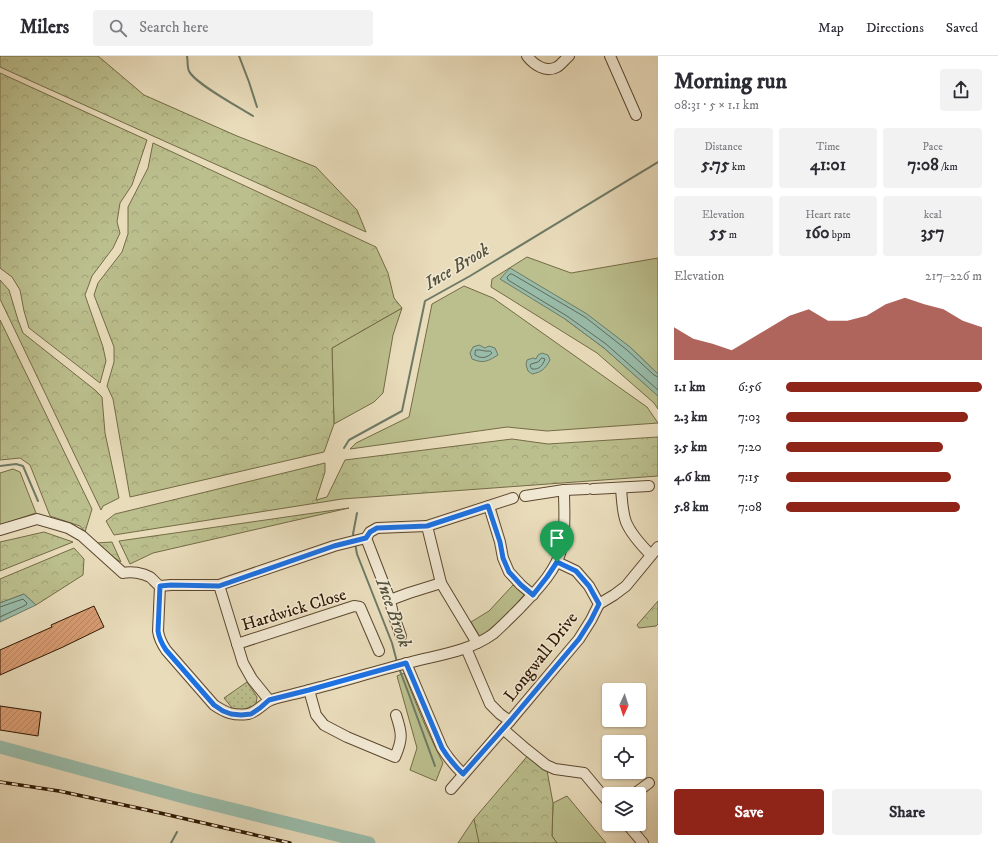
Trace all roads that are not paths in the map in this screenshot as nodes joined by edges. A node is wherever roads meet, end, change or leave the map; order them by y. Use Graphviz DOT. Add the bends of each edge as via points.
graph roads {
  1 [pos="527,56"];
  2 [pos="569,56"];
  3 [pos="610,56"];
  4 [pos="644,105"];
  5 [pos="648,486"];
  6 [pos="621,488"];
  7 [pos="564,490"];
  8 [pos="525,496"];
  9 [pos="513,498"];
  10 [pos="488,506"];
  11 [pos="427,526"];
  12 [pos="0,530"];
  13 [pos="364,538"];
  14 [pos="658,547"];
  15 [pos="651,555"];
  16 [pos="557,562"];
  17 [pos="441,583"];
  18 [pos="160,586"];
  19 [pos="219,586"];
  20 [pos="533,595"];
  21 [pos="390,600"];
  22 [pos="599,604"];
  23 [pos="400,636"];
  24 [pos="477,643"];
  25 [pos="238,644"];
  26 [pos="466,648"];
  27 [pos="380,650"];
  28 [pos="404,664"];
  29 [pos="309,690"];
  30 [pos="269,700"];
  31 [pos="396,715"];
  32 [pos="510,721"];
  33 [pos="503,729"];
  34 [pos="463,774"];
  35 [pos="649,783"];
  36 [pos="644,787"];
  37 [pos="451,788"];
  38 [pos="602,795"];
  39 [pos="633,831"];
  40 [pos="643,843"];
  1 -- 2 [label="street" via="536,65 550,69 558,66"];
  3 -- 4 [label="street" via="635,112"];
  5 -- 6 [label="street"];
  6 -- 7 [label="street"];
  6 -- 15 [label="street" via="626,523"];
  7 -- 8 [label="street"];
  7 -- 16 [label="street" via="564,534"];
  9 -- 10 [label="street"];
  10 -- 11 [label="street"];
  10 -- 20 [label="street" via="509,572"];
  11 -- 13 [label="street" via="377,528"];
  11 -- 17 [label="street"];
  12 -- 18 [label="street" via="37,519 68,528 82,536 123,573 148,576"];
  13 -- 19 [label="street"];
  13 -- 21 [label="street"];
  14 -- 15 [label="street"];
  15 -- 22 [label="street" via="626,586"];
  16 -- 20 [label="street"];
  16 -- 22 [label="street, Longwall Drive" via="576,571 589,586"];
  17 -- 21 [label="street"];
  17 -- 24 [label="street"];
  18 -- 19 [label="street"];
  18 -- 30 [label="street" via="159,638 166,650 214,705 231,714 241,715 251,714"];
  19 -- 25 [label="street"];
  20 -- 24 [label="street" via="506,623"];
  21 -- 23 [label="street"];
  22 -- 32 [label="street, Longwall Drive" via="579,639"];
  24 -- 26 [label="street"];
  25 -- 27 [label="street, Hardwick Close" via="354,606 360,607"];
  25 -- 30 [label="street" via="243,664"];
  26 -- 28 [label="street"];
  26 -- 32 [label="street" via="490,704"];
  28 -- 29 [label="street"];
  28 -- 34 [label="street" via="442,748"];
  29 -- 30 [label="street"];
  29 -- 31 [label="street" via="316,715 324,725 395,757 401,738"];
  32 -- 33 [label="street, Longwall Drive"];
  33 -- 34 [label="street, Longwall Drive"];
  33 -- 38 [label="street" via="546,765 555,769 584,773"];
  34 -- 37 [label="street, Longwall Drive"];
  35 -- 36 [label="street"];
  39 -- 40 [label="street"];
}
